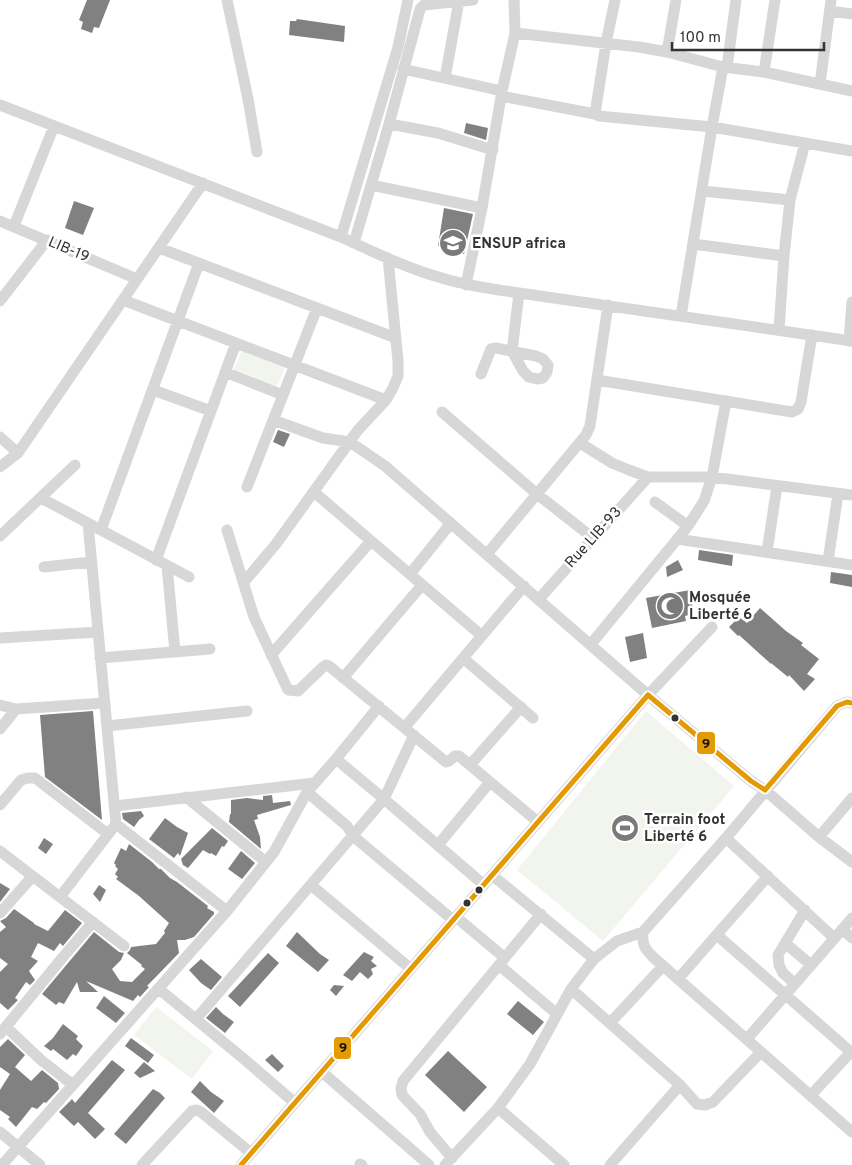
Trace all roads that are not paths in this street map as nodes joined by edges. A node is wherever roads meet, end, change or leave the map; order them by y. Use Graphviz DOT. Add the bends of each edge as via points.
graph roads {
  1 [pos="227,0"];
  2 [pos="408,0"];
  3 [pos="473,0"];
  4 [pos="514,0"];
  5 [pos="615,0"];
  6 [pos="676,0"];
  7 [pos="736,0"];
  8 [pos="775,0"];
  9 [pos="459,1"];
  10 [pos="831,6"];
  11 [pos="852,14"];
  12 [pos="515,33"];
  13 [pos="606,43"];
  14 [pos="667,52"];
  15 [pos="725,67"];
  16 [pos="403,69"];
  17 [pos="764,72"];
  18 [pos="445,78"];
  19 [pos="820,84"];
  20 [pos="852,90"];
  21 [pos="502,94"];
  22 [pos="0,105"];
  23 [pos="595,114"];
  24 [pos="390,124"];
  25 [pos="54,126"];
  26 [pos="712,127"];
  27 [pos="805,143"];
  28 [pos="492,150"];
  29 [pos="852,151"];
  30 [pos="257,152"];
  31 [pos="203,183"];
  32 [pos="371,185"];
  33 [pos="702,191"];
  34 [pos="790,200"];
  35 [pos="482,208"];
  36 [pos="0,220"];
  37 [pos="14,226"];
  38 [pos="342,237"];
  39 [pos="47,240"];
  40 [pos="354,243"];
  41 [pos="693,244"];
  42 [pos="159,248"];
  43 [pos="784,256"];
  44 [pos="388,258"];
  45 [pos="199,263"];
  46 [pos="137,279"];
  47 [pos="466,285"];
  48 [pos="519,293"];
  49 [pos="123,300"];
  50 [pos="0,301"];
  51 [pos="852,302"];
  52 [pos="608,305"];
  53 [pos="317,308"];
  54 [pos="681,316"];
  55 [pos="178,321"];
  56 [pos="779,330"];
  57 [pos="812,335"];
  58 [pos="396,338"];
  59 [pos="851,341"];
  60 [pos="236,343"];
  61 [pos="295,366"];
  62 [pos="225,372"];
  63 [pos="481,374"];
  64 [pos="597,380"];
  65 [pos="152,390"];
  66 [pos="283,395"];
  67 [pos="386,400"];
  68 [pos="726,401"];
  69 [pos="211,411"];
  70 [pos="442,412"];
  71 [pos="273,420"];
  72 [pos="0,438"];
  73 [pos="350,442"];
  74 [pos="580,443"];
  75 [pos="18,452"];
  76 [pos="75,465"];
  77 [pos="0,467"];
  78 [pos="648,476"];
  79 [pos="712,477"];
  80 [pos="777,486"];
  81 [pos="247,487"];
  82 [pos="314,492"];
  83 [pos="537,494"];
  84 [pos="838,494"];
  85 [pos="852,495"];
  86 [pos="41,498"];
  87 [pos="655,502"];
  88 [pos="88,523"];
  89 [pos="451,523"];
  90 [pos="688,526"];
  91 [pos="101,530"];
  92 [pos="226,530"];
  93 [pos="0,536"];
  94 [pos="592,538"];
  95 [pos="677,539"];
  96 [pos="371,541"];
  97 [pos="767,552"];
  98 [pos="487,554"];
  99 [pos="156,560"];
  100 [pos="828,561"];
  101 [pos="91,562"];
  102 [pos="852,565"];
  103 [pos="167,566"];
  104 [pos="44,567"];
  105 [pos="410,574"];
  106 [pos="189,577"];
  107 [pos="244,582"];
  108 [pos="422,585"];
  109 [pos="524,586"];
  110 [pos="539,599"];
  111 [pos="712,627"];
  112 [pos="98,632"];
  113 [pos="482,636"];
  114 [pos="0,638"];
  115 [pos="591,644"];
  116 [pos="210,649"];
  117 [pos="175,652"];
  118 [pos="271,655"];
  119 [pos="100,658"];
  120 [pos="463,658"];
  121 [pos="343,678"];
  122 [pos="648,695"];
  123 [pos="105,702"];
  124 [pos="852,703"];
  125 [pos="0,706"];
  126 [pos="379,706"];
  127 [pos="520,707"];
  128 [pos="16,709"];
  129 [pos="247,710"];
  130 [pos="533,718"];
  131 [pos="107,726"];
  132 [pos="405,727"];
  133 [pos="0,729"];
  134 [pos="414,735"];
  135 [pos="336,760"];
  136 [pos="470,765"];
  137 [pos="490,782"];
  138 [pos="311,788"];
  139 [pos="765,790"];
  140 [pos="186,797"];
  141 [pos="852,798"];
  142 [pos="384,799"];
  143 [pos="0,806"];
  144 [pos="114,806"];
  145 [pos="538,822"];
  146 [pos="116,824"];
  147 [pos="108,834"];
  148 [pos="353,836"];
  149 [pos="819,837"];
  150 [pos="726,838"];
  151 [pos="438,845"];
  152 [pos="0,851"];
  153 [pos="266,862"];
  154 [pos="852,862"];
  155 [pos="492,875"];
  156 [pos="768,876"];
  157 [pos="32,877"];
  158 [pos="311,885"];
  159 [pos="484,885"];
  160 [pos="60,897"];
  161 [pos="805,910"];
  162 [pos="227,911"];
  163 [pos="0,913"];
  164 [pos="541,914"];
  165 [pos="852,918"];
  166 [pos="454,919"];
  167 [pos="93,922"];
  168 [pos="842,929"];
  169 [pos="643,932"];
  170 [pos="718,934"];
  171 [pos="834,938"];
  172 [pos="852,938"];
  173 [pos="785,943"];
  174 [pos="124,946"];
  175 [pos="594,959"];
  176 [pos="502,962"];
  177 [pos="811,965"];
  178 [pos="663,966"];
  179 [pos="411,969"];
  180 [pos="678,980"];
  181 [pos="795,984"];
  182 [pos="159,989"];
  183 [pos="571,989"];
  184 [pos="786,995"];
  185 [pos="557,1014"];
  186 [pos="196,1020"];
  187 [pos="610,1023"];
  188 [pos="3,1031"];
  189 [pos="747,1039"];
  190 [pos="761,1052"];
  191 [pos="851,1053"];
  192 [pos="322,1072"];
  193 [pos="73,1085"];
  194 [pos="680,1085"];
  195 [pos="811,1095"];
  196 [pos="295,1103"];
  197 [pos="498,1108"];
  198 [pos="0,1132"];
  199 [pos="852,1132"];
  200 [pos="18,1147"];
  201 [pos="251,1153"];
  202 [pos="449,1161"];
  203 [pos="2,1165"];
  204 [pos="40,1165"];
  205 [pos="142,1165"];
  206 [pos="241,1165"];
  207 [pos="429,1165"];
  208 [pos="564,1165"];
  209 [pos="610,1165"];
  1 -- 30 [label="street"];
  2 -- 38 [label="street" via="398,47"];
  3 -- 9 [label="street"];
  4 -- 12 [label="street"];
  5 -- 13 [label="street"];
  6 -- 14 [label="street"];
  7 -- 15 [label="street"];
  8 -- 17 [label="street"];
  9 -- 16 [label="street" via="424,5 420,9"];
  9 -- 18 [label="street"];
  10 -- 11 [label="street"];
  10 -- 19 [label="street"];
  12 -- 13 [label="street"];
  12 -- 21 [label="street"];
  13 -- 14 [label="street"];
  13 -- 23 [label="street"];
  14 -- 15 [label="street"];
  15 -- 17 [label="street"];
  15 -- 26 [label="street"];
  16 -- 18 [label="street"];
  16 -- 24 [label="street"];
  17 -- 19 [label="street"];
  18 -- 21 [label="street"];
  19 -- 20 [label="street"];
  21 -- 23 [label="street"];
  21 -- 28 [label="street"];
  22 -- 25 [label="street"];
  23 -- 26 [label="street"];
  24 -- 28 [label="street" via="438,133"];
  24 -- 32 [label="street"];
  25 -- 31 [label="street"];
  25 -- 37 [label="street"];
  26 -- 27 [label="street"];
  26 -- 33 [label="street"];
  27 -- 29 [label="street"];
  27 -- 34 [label="street"];
  28 -- 35 [label="street"];
  31 -- 38 [label="street"];
  31 -- 42 [label="street"];
  32 -- 35 [label="street"];
  32 -- 40 [label="street"];
  33 -- 34 [label="street"];
  33 -- 41 [label="street"];
  34 -- 43 [label="street"];
  35 -- 47 [label="street"];
  36 -- 37 [label="street, LIB-19"];
  37 -- 39 [label="street, LIB-19"];
  38 -- 40 [label="street"];
  39 -- 46 [label="street, LIB-19"];
  39 -- 50 [label="street"];
  40 -- 44 [label="street"];
  41 -- 43 [label="street"];
  41 -- 54 [label="street"];
  42 -- 45 [label="street"];
  42 -- 46 [label="street"];
  43 -- 56 [label="street"];
  44 -- 47 [label="street"];
  44 -- 58 [label="street"];
  45 -- 53 [label="street"];
  45 -- 55 [label="street"];
  46 -- 49 [label="street"];
  47 -- 48 [label="street"];
  48 -- 52 [label="street"];
  48 -- 63 [label="street" via="512,351 491,350"];
  49 -- 55 [label="street"];
  49 -- 75 [label="street"];
  51 -- 59 [label="street"];
  52 -- 54 [label="street"];
  52 -- 64 [label="street"];
  53 -- 58 [label="street"];
  53 -- 61 [label="street"];
  54 -- 56 [label="street"];
  55 -- 60 [label="street"];
  55 -- 65 [label="street"];
  56 -- 57 [label="street"];
  57 -- 59 [label="street"];
  57 -- 68 [label="street" via="798,409 792,412"];
  58 -- 67 [label="street" via="398,376"];
  60 -- 61 [label="street"];
  60 -- 62 [label="street"];
  61 -- 66 [label="street"];
  61 -- 67 [label="street"];
  62 -- 66 [label="street"];
  62 -- 69 [label="street"];
  64 -- 68 [label="street"];
  64 -- 74 [label="street" via="590,426"];
  65 -- 69 [label="street"];
  65 -- 91 [label="street"];
  66 -- 71 [label="street"];
  67 -- 73 [label="street"];
  68 -- 79 [label="street"];
  69 -- 99 [label="street"];
  70 -- 83 [label="street"];
  71 -- 73 [label="street" via="323,438"];
  71 -- 81 [label="street"];
  72 -- 75 [label="street"];
  73 -- 82 [label="street"];
  73 -- 89 [label="street" via="385,466"];
  74 -- 78 [label="street" via="612,462"];
  74 -- 83 [label="street"];
  75 -- 77 [label="street"];
  76 -- 86 [label="street"];
  78 -- 79 [label="street"];
  78 -- 94 [label="street, Rue LIB-93"];
  79 -- 80 [label="street"];
  79 -- 90 [label="street" via="704,500"];
  80 -- 84 [label="street"];
  80 -- 97 [label="street"];
  82 -- 96 [label="street"];
  82 -- 107 [label="street"];
  83 -- 94 [label="street"];
  83 -- 98 [label="street"];
  84 -- 85 [label="street"];
  84 -- 100 [label="street"];
  86 -- 88 [label="street"];
  86 -- 93 [label="street"];
  87 -- 90 [label="street"];
  88 -- 91 [label="street"];
  88 -- 101 [label="street"];
  89 -- 98 [label="street"];
  89 -- 105 [label="street"];
  90 -- 95 [label="street"];
  91 -- 99 [label="street"];
  92 -- 107 [label="street"];
  94 -- 110 [label="street, Rue LIB-93"];
  95 -- 97 [label="street"];
  95 -- 115 [label="street"];
  96 -- 105 [label="street"];
  96 -- 118 [label="street"];
  97 -- 100 [label="street"];
  98 -- 109 [label="street"];
  99 -- 103 [label="street"];
  100 -- 102 [label="street"];
  101 -- 104 [label="street"];
  101 -- 112 [label="street"];
  103 -- 106 [label="street"];
  103 -- 117 [label="street"];
  105 -- 108 [label="street"];
  107 -- 118 [label="street" via="254,617"];
  108 -- 113 [label="street"];
  108 -- 121 [label="street"];
  109 -- 110 [label="street"];
  109 -- 113 [label="street"];
  110 -- 115 [label="street"];
  111 -- 122 [label="street"];
  112 -- 114 [label="street"];
  112 -- 119 [label="street"];
  113 -- 120 [label="street"];
  115 -- 122 [label="street"];
  116 -- 117 [label="street"];
  117 -- 119 [label="street"];
  118 -- 121 [label="street" via="288,690 298,691 326,665"];
  119 -- 123 [label="street"];
  120 -- 127 [label="street"];
  120 -- 132 [label="street"];
  121 -- 126 [label="street"];
  122 -- 139 [label="street" via="750,782"];
  122 -- 145 [label="street"];
  123 -- 128 [label="street"];
  123 -- 131 [label="street"];
  124 -- 139 [label="street" via="836,706"];
  125 -- 128 [label="street"];
  126 -- 132 [label="street"];
  126 -- 135 [label="street"];
  127 -- 130 [label="street"];
  127 -- 136 [label="street"];
  128 -- 133 [label="street"];
  129 -- 131 [label="street"];
  131 -- 144 [label="street"];
  132 -- 134 [label="street"];
  134 -- 136 [label="street" via="446,762 457,755"];
  134 -- 142 [label="street"];
  135 -- 138 [label="street"];
  135 -- 142 [label="street"];
  136 -- 137 [label="street"];
  137 -- 145 [label="street"];
  137 -- 151 [label="street"];
  138 -- 140 [label="street"];
  138 -- 148 [label="street"];
  138 -- 153 [label="street"];
  139 -- 149 [label="street"];
  139 -- 150 [label="street"];
  140 -- 144 [label="street"];
  140 -- 153 [label="street"];
  141 -- 149 [label="street"];
  142 -- 148 [label="street"];
  142 -- 151 [label="street"];
  143 -- 147 [label="street" via="20,780 35,778"];
  144 -- 146 [label="street"];
  145 -- 155 [label="street"];
  146 -- 147 [label="street"];
  146 -- 162 [label="street"];
  147 -- 160 [label="street"];
  148 -- 158 [label="street"];
  148 -- 166 [label="street"];
  149 -- 154 [label="street"];
  150 -- 156 [label="street"];
  150 -- 169 [label="street"];
  151 -- 159 [label="street"];
  152 -- 157 [label="street"];
  153 -- 162 [label="street"];
  155 -- 159 [label="street"];
  155 -- 164 [label="street"];
  156 -- 161 [label="street"];
  156 -- 170 [label="street"];
  157 -- 160 [label="street"];
  157 -- 163 [label="street"];
  158 -- 179 [label="street"];
  158 -- 186 [label="street"];
  159 -- 166 [label="street"];
  160 -- 167 [label="street"];
  161 -- 171 [label="street"];
  161 -- 173 [label="street"];
  162 -- 182 [label="street"];
  164 -- 175 [label="street"];
  164 -- 176 [label="street"];
  165 -- 168 [label="street"];
  166 -- 176 [label="street"];
  166 -- 179 [label="street"];
  167 -- 174 [label="street"];
  167 -- 188 [label="street"];
  168 -- 171 [label="street"];
  168 -- 172 [label="street"];
  169 -- 175 [label="street" via="617,941"];
  169 -- 178 [label="street" via="645,948"];
  170 -- 180 [label="street"];
  170 -- 184 [label="street"];
  171 -- 177 [label="street"];
  173 -- 177 [label="street"];
  173 -- 181 [label="street" via="778,955 780,965 783,973"];
  175 -- 183 [label="street"];
  176 -- 185 [label="street"];
  176 -- 202 [label="street" via="403,1081 401,1088 402,1095 420,1114"];
  177 -- 181 [label="street"];
  178 -- 180 [label="street"];
  178 -- 187 [label="street"];
  179 -- 192 [label="street"];
  180 -- 189 [label="street"];
  181 -- 184 [label="street"];
  182 -- 186 [label="street"];
  182 -- 193 [label="street"];
  183 -- 185 [label="street"];
  183 -- 187 [label="street"];
  184 -- 189 [label="street"];
  184 -- 191 [label="street"];
  185 -- 197 [label="street" via="530,1064"];
  186 -- 196 [label="street"];
  187 -- 194 [label="street"];
  188 -- 193 [label="street"];
  189 -- 190 [label="street"];
  190 -- 194 [label="street" via="713,1102 705,1106 697,1104"];
  190 -- 195 [label="street"];
  191 -- 195 [label="street"];
  192 -- 196 [label="street"];
  192 -- 207 [label="street"];
  193 -- 200 [label="street"];
  194 -- 209 [label="street"];
  195 -- 199 [label="street"];
  196 -- 201 [label="street"];
  197 -- 202 [label="street"];
  197 -- 208 [label="street"];
  198 -- 200 [label="street"];
  200 -- 203 [label="street"];
  200 -- 204 [label="street"];
  201 -- 205 [label="street" via="197,1110 192,1111"];
  201 -- 206 [label="street"];
}
